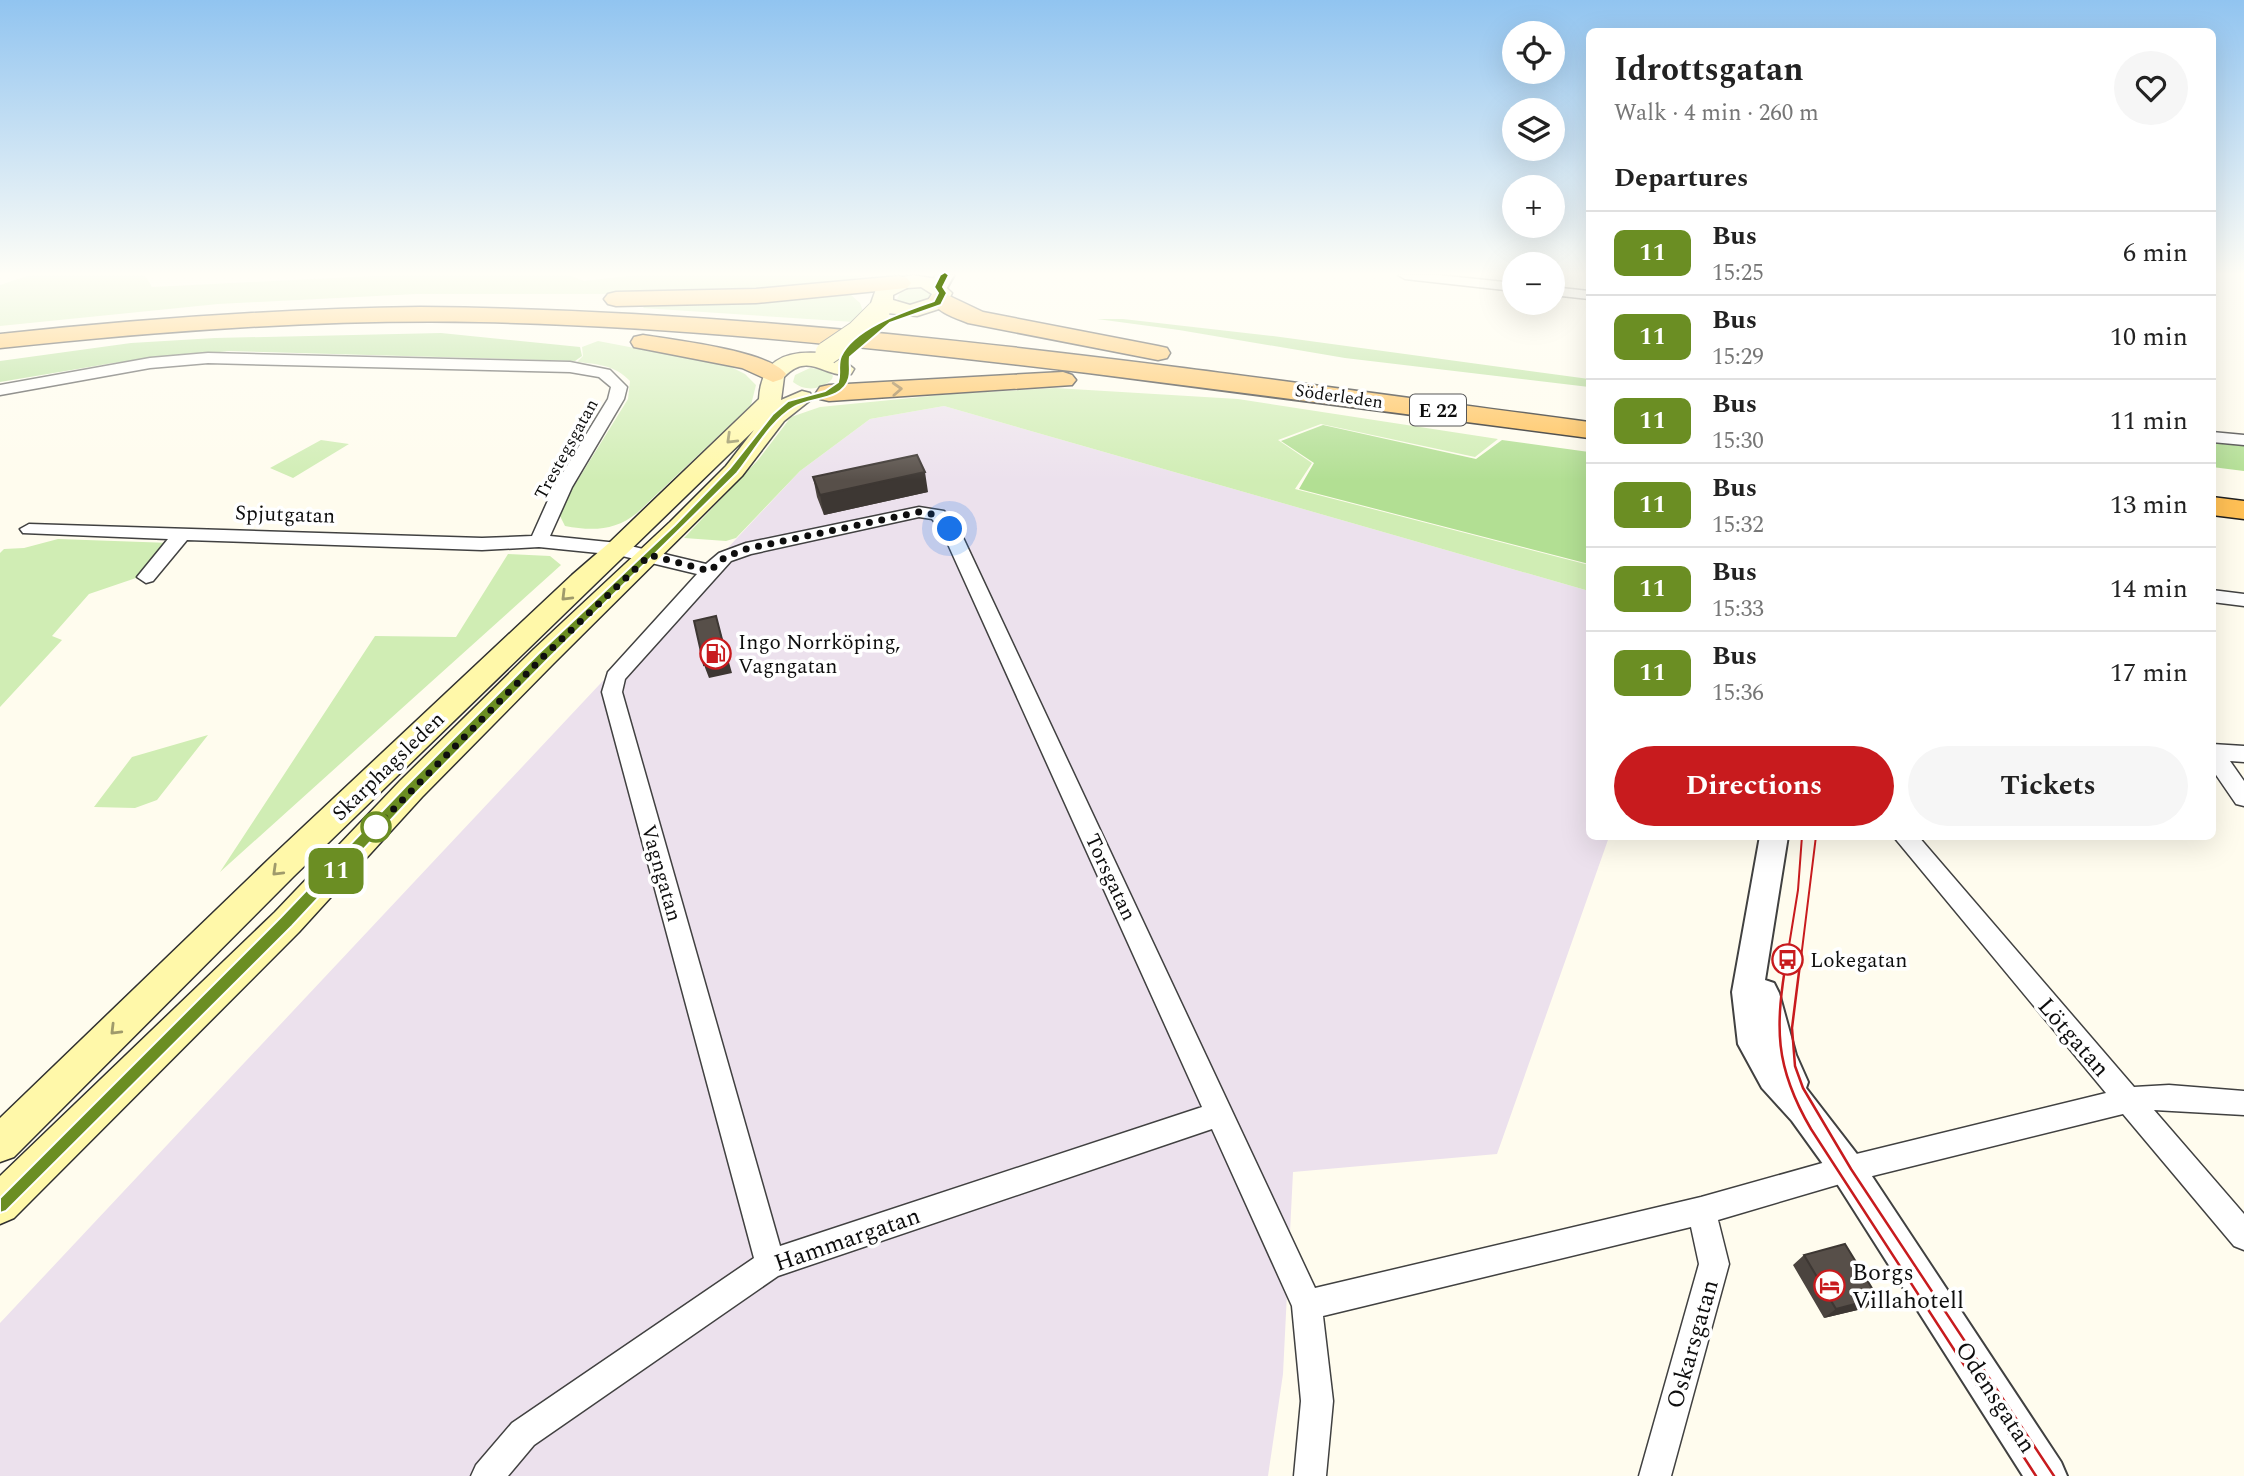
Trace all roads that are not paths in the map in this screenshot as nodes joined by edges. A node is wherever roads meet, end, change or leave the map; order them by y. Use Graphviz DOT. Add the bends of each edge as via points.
graph roads {
  1 [pos="653,344"];
  2 [pos="857,344"];
  3 [pos="990,344"];
  4 [pos="1097,344"];
  5 [pos="838,360"];
  6 [pos="773,381"];
  7 [pos="1281,383"];
  8 [pos="0,390"];
  9 [pos="816,396"];
  10 [pos="1586,415"];
  11 [pos="1586,430"];
  12 [pos="2216,437"];
  13 [pos="2244,440"];
  14 [pos="2216,494"];
  15 [pos="2244,498"];
  16 [pos="2216,506"];
  17 [pos="2244,510"];
  18 [pos="29,529"];
  19 [pos="183,533"];
  20 [pos="538,541"];
  21 [pos="618,549"];
  22 [pos="650,555"];
  23 [pos="710,571"];
  24 [pos="146,577"];
  25 [pos="2216,596"];
  26 [pos="2244,600"];
  27 [pos="2216,752"];
  28 [pos="2244,754"];
  29 [pos="2216,758"];
  30 [pos="2244,798"];
  31 [pos="1773,840"];
  32 [pos="1907,840"];
  33 [pos="2128,1100"];
  34 [pos="2244,1102"];
  35 [pos="1219,1114"];
  36 [pos="0,1144"];
  37 [pos="1848,1170"];
  38 [pos="0,1204"];
  39 [pos="1701,1211"];
  40 [pos="2244,1236"];
  41 [pos="770,1264"];
  42 [pos="1307,1305"];
  43 [pos="488,1476"];
  44 [pos="1310,1476"];
  45 [pos="1655,1476"];
  46 [pos="2047,1476"];
  1 -- 6 [label="highway" via="749,362"];
  2 -- 5 [label="main road"];
  3 -- 7 [label="highway, Söderleden / E 22"];
  4 -- 7 [label="highway"];
  5 -- 6 [label="main road" via="790,363"];
  5 -- 9 [label="main road" via="845,374 842,384"];
  6 -- 9 [label="main road" via="788,397"];
  6 -- 21 [label="main road, Skarphagsleden, one-way" via="769,401"];
  9 -- 7 [label="highway, one-way" via="1048,380"];
  7 -- 10 [label="highway, Söderleden / E 22"];
  7 -- 11 [label="highway, Söderleden / E 22"];
  8 -- 20 [label="street, Trestegsgatan" via="150,363 208,358 570,367 601,372 616,380 616,399 563,487"];
  9 -- 22 [label="main road, Skarphagsleden" via="791,403 776,416 734,471"];
  12 -- 13 [label="street"];
  14 -- 15 [label="highway"];
  16 -- 17 [label="highway"];
  18 -- 19 [label="street, Spjutgatan"];
  19 -- 20 [label="street, Spjutgatan" via="482,544"];
  19 -- 24 [label="street"];
  20 -- 21 [label="street"];
  21 -- 22 [label="street"];
  21 -- 36 [label="main road, Skarphagsleden, one-way" via="292,857"];
  22 -- 23 [label="street"];
  22 -- 38 [label="main road, Skarphagsleden"];
  23 -- 35 [label="street, Torsgatan" via="725,557 746,549 919,512 938,515 950,529"];
  23 -- 41 [label="street, Vagngatan" via="615,677 612,692"];
  25 -- 26 [label="street"];
  27 -- 28 [label="street"];
  29 -- 30 [label="street"];
  31 -- 37 [label="street, Odensgatan" via="1748,992 1754,1044 1774,1077"];
  32 -- 33 [label="street, Lötgatan"];
  33 -- 34 [label="street" via="2169,1097"];
  33 -- 37 [label="street"];
  33 -- 40 [label="street, Lötgatan"];
  35 -- 41 [label="street, Hammargatan"];
  35 -- 42 [label="street, Torsgatan"];
  37 -- 39 [label="street"];
  37 -- 46 [label="street, Odensgatan"];
  39 -- 42 [label="street"];
  39 -- 45 [label="street, Oskarsgatan" via="1714,1264"];
  41 -- 43 [label="street, Hammargatan" via="523,1434"];
  42 -- 44 [label="street, Torsgatan" via="1317,1401"];
}
